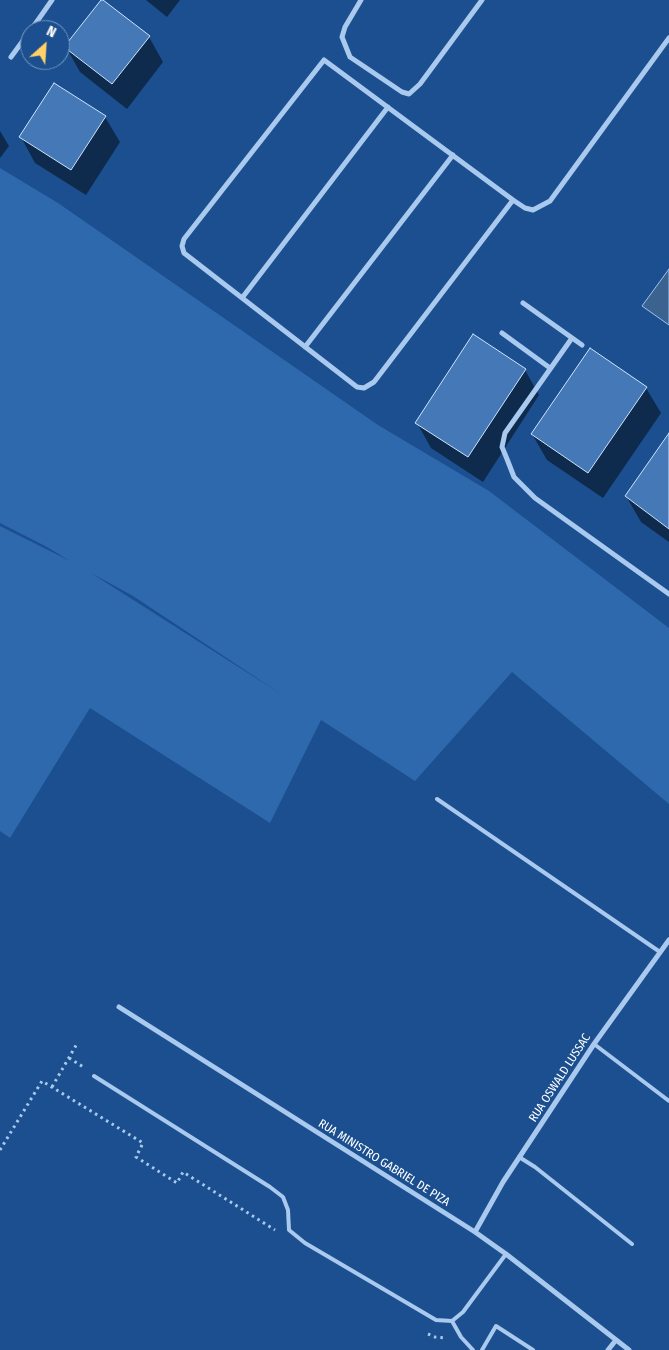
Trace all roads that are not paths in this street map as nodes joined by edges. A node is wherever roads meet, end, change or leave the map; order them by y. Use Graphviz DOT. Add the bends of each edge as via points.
graph roads {
  1 [pos="52,0"];
  2 [pos="361,0"];
  3 [pos="482,0"];
  4 [pos="37,20"];
  5 [pos="669,38"];
  6 [pos="20,44"];
  7 [pos="11,57"];
  8 [pos="388,107"];
  9 [pos="454,155"];
  10 [pos="514,200"];
  11 [pos="242,298"];
  12 [pos="522,303"];
  13 [pos="502,332"];
  14 [pos="572,338"];
  15 [pos="582,345"];
  16 [pos="305,347"];
  17 [pos="550,368"];
  18 [pos="669,594"];
  19 [pos="438,799"];
  20 [pos="669,940"];
  21 [pos="660,952"];
  22 [pos="119,1007"];
  23 [pos="594,1044"];
  24 [pos="94,1076"];
  25 [pos="669,1101"];
  26 [pos="520,1157"];
  27 [pos="475,1232"];
  28 [pos="632,1244"];
  29 [pos="506,1254"];
  30 [pos="452,1321"];
  31 [pos="616,1340"];
  32 [pos="474,1350"];
  33 [pos="482,1350"];
  34 [pos="533,1350"];
  35 [pos="608,1350"];
  36 [pos="628,1350"];
  1 -- 4 [label="street"];
  2 -- 3 [label="street" via="342,37 350,57 409,94 420,84"];
  5 -- 10 [label="street" via="550,202 533,210"];
  6 -- 7 [label="street"];
  8 -- 9 [label="street"];
  8 -- 11 [label="street"];
  8 -- 11 [label="street" via="329,62 323,61 184,239 184,253"];
  9 -- 10 [label="street"];
  9 -- 16 [label="street"];
  10 -- 16 [label="street" via="369,386 356,387"];
  11 -- 16 [label="street"];
  12 -- 14 [label="street"];
  13 -- 17 [label="street"];
  14 -- 15 [label="street"];
  14 -- 17 [label="street"];
  17 -- 18 [label="street" via="505,433 502,447 514,477 535,498"];
  19 -- 21 [label="lane"];
  20 -- 21 [label="street, RUA OSWALD LUSSAC"];
  21 -- 23 [label="street, RUA OSWALD LUSSAC"];
  22 -- 27 [label="street, RUA MINISTRO GABRIEL DE PIZA"];
  23 -- 25 [label="lane"];
  23 -- 26 [label="street, RUA OSWALD LUSSAC"];
  24 -- 30 [label="lane" via="283,1197 290,1230 305,1243 436,1320"];
  26 -- 27 [label="street, RUA OSWALD LUSSAC"];
  26 -- 28 [label="lane"];
  27 -- 29 [label="street, RUA MINISTRO GABRIEL DE PIZA"];
  29 -- 30 [label="lane"];
  29 -- 31 [label="street, RUA MINISTRO GABRIEL DE PIZA"];
  30 -- 32 [label="lane"];
  31 -- 35 [label="street"];
  31 -- 36 [label="street, RUA MINISTRO GABRIEL DE PIZA"];
  33 -- 34 [label="lane" via="496,1326"];
}
